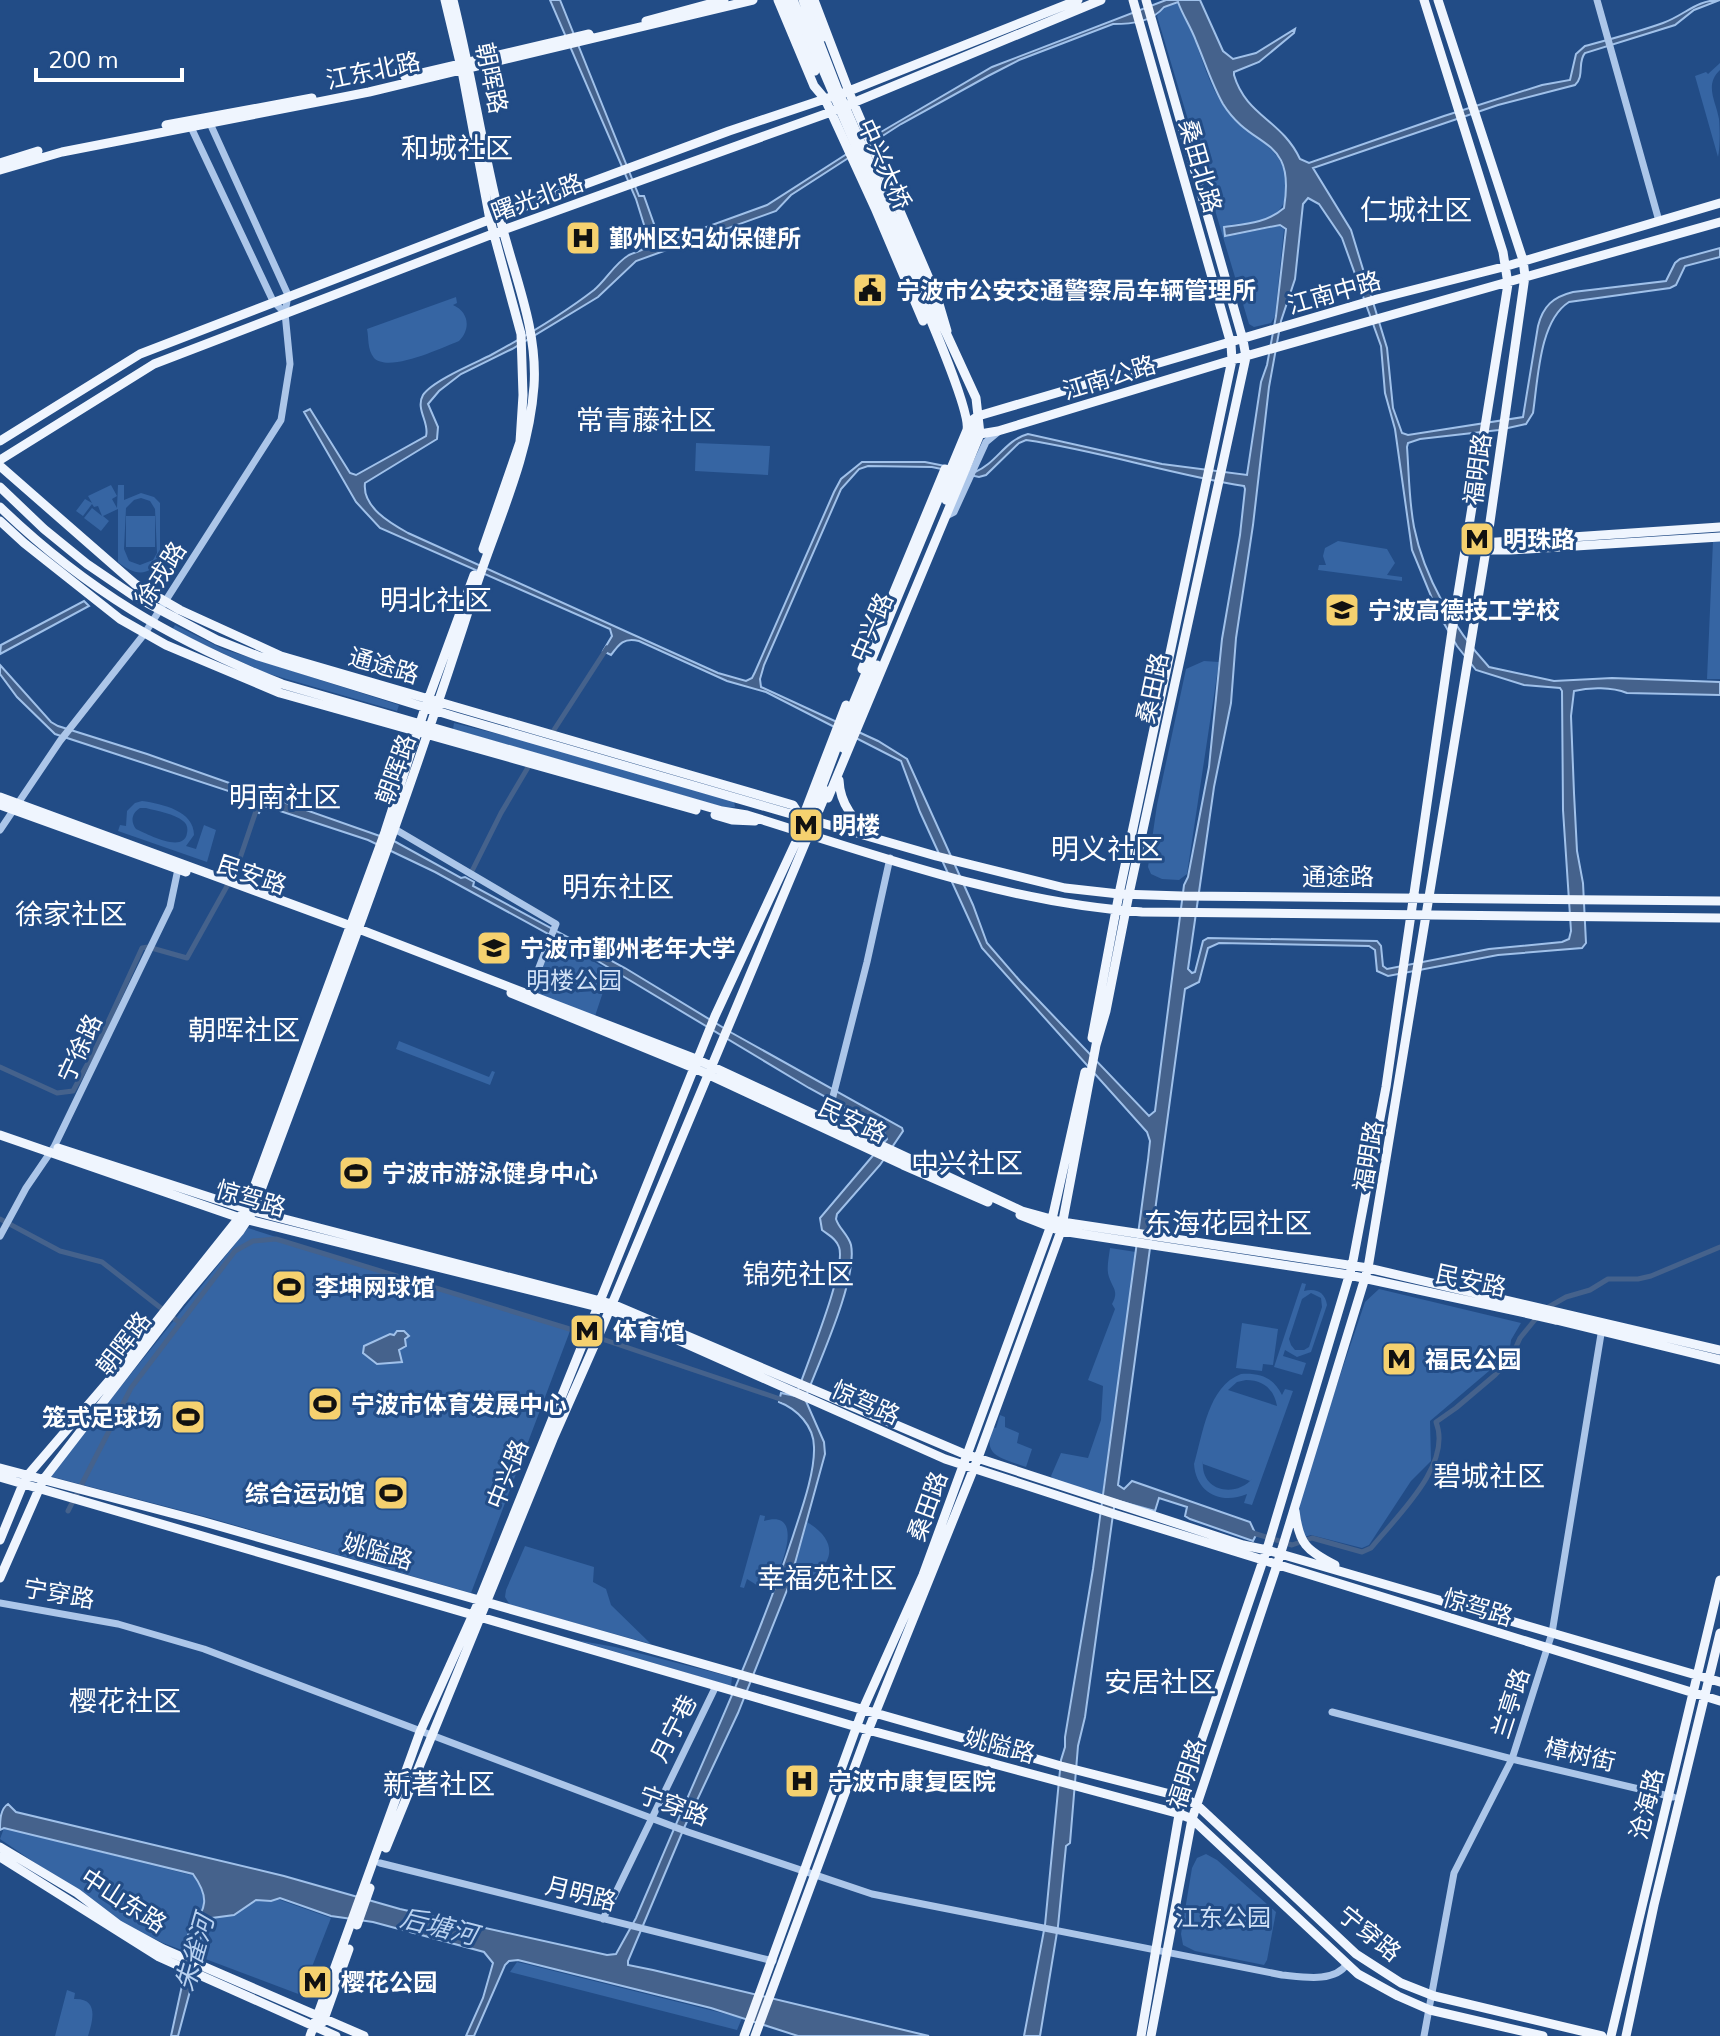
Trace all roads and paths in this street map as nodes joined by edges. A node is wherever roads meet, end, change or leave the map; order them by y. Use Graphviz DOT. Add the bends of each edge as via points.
graph roads {
  1 [pos="445,0"];
  2 [pos="453,0"];
  3 [pos="724,0"];
  4 [pos="753,0"];
  5 [pos="778,0"];
  6 [pos="790,0"];
  7 [pos="805,0"];
  8 [pos="814,0"];
  9 [pos="1078,0"];
  10 [pos="1101,0"];
  11 [pos="1424,0"];
  12 [pos="1438,0"];
  13 [pos="1597,0"];
  14 [pos="1146,2"];
  15 [pos="1134,4"];
  16 [pos="585,38"];
  17 [pos="466,67"];
  18 [pos="849,91"];
  19 [pos="825,99"];
  20 [pos="853,102"];
  21 [pos="831,112"];
  22 [pos="208,120"];
  23 [pos="190,124"];
  24 [pos="0,163"];
  25 [pos="0,170"];
  26 [pos="1720,203"];
  27 [pos="494,218"];
  28 [pos="890,218"];
  29 [pos="1659,221"];
  30 [pos="1720,222"];
  31 [pos="498,232"];
  32 [pos="1523,260"];
  33 [pos="1507,266"];
  34 [pos="1525,276"];
  35 [pos="1508,284"];
  36 [pos="288,295"];
  37 [pos="273,301"];
  38 [pos="285,313"];
  39 [pos="1243,340"];
  40 [pos="944,342"];
  41 [pos="1231,344"];
  42 [pos="1267,350"];
  43 [pos="1246,357"];
  44 [pos="1232,360"];
  45 [pos="972,426"];
  46 [pos="998,431"];
  47 [pos="0,441"];
  48 [pos="0,460"];
  49 [pos="0,466"];
  50 [pos="958,471"];
  51 [pos="0,487"];
  52 [pos="0,507"];
  53 [pos="0,521"];
  54 [pos="1720,527"];
  55 [pos="1720,537"];
  56 [pos="1467,545"];
  57 [pos="1486,546"];
  58 [pos="475,581"];
  59 [pos="166,602"];
  60 [pos="159,611"];
  61 [pos="153,623"];
  62 [pos="145,633"];
  63 [pos="427,704"];
  64 [pos="438,707"];
  65 [pos="854,712"];
  66 [pos="418,728"];
  67 [pos="429,731"];
  68 [pos="560,742"];
  69 [pos="839,749"];
  70 [pos="519,757"];
  71 [pos="839,776"];
  72 [pos="0,797"];
  73 [pos="0,805"];
  74 [pos="16,808"];
  75 [pos="809,818"];
  76 [pos="768,821"];
  77 [pos="0,830"];
  78 [pos="390,830"];
  79 [pos="807,832"];
  80 [pos="880,840"];
  81 [pos="800,846"];
  82 [pos="890,858"];
  83 [pos="178,869"];
  84 [pos="219,880"];
  85 [pos="1124,894"];
  86 [pos="1415,896"];
  87 [pos="1428,896"];
  88 [pos="1720,901"];
  89 [pos="1121,911"];
  90 [pos="1412,916"];
  91 [pos="1425,916"];
  92 [pos="1720,918"];
  93 [pos="354,929"];
  94 [pos="529,993"];
  95 [pos="696,1064"];
  96 [pos="710,1071"];
  97 [pos="826,1124"];
  98 [pos="0,1129"];
  99 [pos="0,1135"];
  100 [pos="52,1150"];
  101 [pos="247,1214"];
  102 [pos="1056,1225"];
  103 [pos="0,1236"];
  104 [pos="1351,1270"];
  105 [pos="1367,1273"];
  106 [pos="599,1304"];
  107 [pos="611,1307"];
  108 [pos="163,1318"];
  109 [pos="1602,1327"];
  110 [pos="1720,1350"];
  111 [pos="1720,1360"];
  112 [pos="793,1385"];
  113 [pos="970,1461"];
  114 [pos="0,1468"];
  115 [pos="0,1477"];
  116 [pos="26,1480"];
  117 [pos="40,1484"];
  118 [pos="85,1496"];
  119 [pos="1294,1508"];
  120 [pos="1117,1509"];
  121 [pos="0,1540"];
  122 [pos="1267,1549"];
  123 [pos="1280,1553"];
  124 [pos="1263,1561"];
  125 [pos="1277,1565"];
  126 [pos="1356,1576"];
  127 [pos="0,1578"];
  128 [pos="1720,1580"];
  129 [pos="482,1602"];
  130 [pos="0,1603"];
  131 [pos="476,1615"];
  132 [pos="1552,1633"];
  133 [pos="1720,1633"];
  134 [pos="1548,1649"];
  135 [pos="1698,1675"];
  136 [pos="1709,1679"];
  137 [pos="1720,1682"];
  138 [pos="716,1686"];
  139 [pos="1694,1694"];
  140 [pos="1705,1697"];
  141 [pos="1720,1701"];
  142 [pos="863,1709"];
  143 [pos="876,1712"];
  144 [pos="1332,1712"];
  145 [pos="857,1727"];
  146 [pos="868,1731"];
  147 [pos="425,1734"];
  148 [pos="1512,1759"];
  149 [pos="1182,1797"];
  150 [pos="1674,1797"];
  151 [pos="1197,1805"];
  152 [pos="1180,1814"];
  153 [pos="650,1818"];
  154 [pos="1192,1819"];
  155 [pos="0,1847"];
  156 [pos="0,1857"];
  157 [pos="380,1863"];
  158 [pos="809,1875"];
  159 [pos="368,1887"];
  160 [pos="603,1919"];
  161 [pos="1160,1952"];
  162 [pos="773,1961"];
  163 [pos="183,1963"];
  164 [pos="1347,1964"];
  165 [pos="204,1972"];
  166 [pos="772,1979"];
  167 [pos="1434,1996"];
  168 [pos="1430,2010"];
  169 [pos="322,2017"];
  170 [pos="315,2032"];
  171 [pos="751,2034"];
  172 [pos="336,2036"];
  173 [pos="364,2036"];
  174 [pos="1141,2036"];
  175 [pos="1151,2036"];
  176 [pos="1424,2036"];
  177 [pos="1543,2036"];
  178 [pos="1602,2036"];
  179 [pos="1611,2036"];
  180 [pos="1626,2036"];
  1 -- 17 [label="main road, 朝晖路"];
  2 -- 17 [label="main road, 朝晖路"];
  3 -- 16 [label="main road, 江东北路"];
  4 -- 16 [label="main road, 江东北路"];
  5 -- 19 [label="main road" via="814,86"];
  6 -- 19 [label="main road"];
  6 -- 28 [label="main road, 中兴大桥, bridge"];
  7 -- 18 [label="main road, bridge"];
  7 -- 28 [label="main road, 中兴大桥, bridge"];
  8 -- 18 [label="main road"];
  9 -- 18 [label="main road, 曙光北路"];
  10 -- 20 [label="main road, 曙光北路"];
  11 -- 33 [label="main road, 福明路"];
  12 -- 32 [label="main road, 福明路"];
  13 -- 29 [label="street"];
  14 -- 39 [label="main road, 桑田北路"];
  15 -- 41 [label="main road, 桑田北路"];
  16 -- 17 [label="main road, 江东北路"];
  17 -- 22 [label="main road, 江东北路" via="369,92"];
  17 -- 27 [label="main road, 朝晖路"];
  18 -- 19 [label="main road, 曙光北路"];
  18 -- 20 [label="main road"];
  19 -- 21 [label="main road"];
  19 -- 27 [label="main road, 曙光北路"];
  20 -- 21 [label="main road, 曙光北路"];
  20 -- 40 [label="main road" via="937,297 946,321"];
  21 -- 31 [label="main road, 曙光北路"];
  21 -- 40 [label="main road" via="921,317"];
  22 -- 23 [label="main road, 江东北路"];
  22 -- 36 [label="street"];
  23 -- 24 [label="main road, 江东北路" via="36,151"];
  23 -- 25 [label="main road, 江东北路"];
  23 -- 37 [label="street"];
  26 -- 29 [label="main road, 江南中路"];
  27 -- 31 [label="main road, 朝晖路"];
  27 -- 36 [label="main road, 曙光北路"];
  28 -- 40 [label="main road, 中兴大桥"];
  29 -- 32 [label="main road, 江南中路"];
  30 -- 34 [label="main road, 江南中路"];
  31 -- 38 [label="main road, 曙光北路"];
  31 -- 58 [label="main road, 朝晖路" via="526,336 520,442"];
  32 -- 33 [label="main road, 江南中路"];
  32 -- 34 [label="main road, 福明路"];
  33 -- 35 [label="main road, 福明路"];
  33 -- 39 [label="main road, 江南中路"];
  34 -- 35 [label="main road, 江南中路"];
  34 -- 57 [label="main road, 福明路"];
  35 -- 42 [label="main road, 江南中路"];
  35 -- 56 [label="main road, 福明路"];
  36 -- 37 [label="main road, 曙光北路"];
  36 -- 38 [label="street, 徐戎路"];
  37 -- 38 [label="street"];
  37 -- 47 [label="main road, 曙光北路" via="140,354"];
  38 -- 48 [label="main road, 曙光北路" via="154,364"];
  38 -- 59 [label="street, 徐戎路" via="290,364 281,420"];
  39 -- 41 [label="main road, 江南中路"];
  39 -- 43 [label="main road, 桑田路"];
  40 -- 45 [label="main road"];
  40 -- 45 [label="main road" via="976,398"];
  41 -- 44 [label="main road, 桑田路"];
  41 -- 45 [label="main road, 江南中路"];
  42 -- 43 [label="main road, 江南公路"];
  43 -- 44 [label="main road, 江南公路"];
  43 -- 85 [label="main road, 桑田路"];
  44 -- 46 [label="main road, 江南公路"];
  44 -- 85 [label="main road, 桑田路"];
  45 -- 46 [label="main road, 江南公路"];
  45 -- 50 [label="main road"];
  45 -- 50 [label="main road"];
  46 -- 50 [label="street"];
  49 -- 59 [label="main road, 通途路" via="135,584"];
  50 -- 65 [label="main road, 中兴路"];
  50 -- 65 [label="main road" via="946,516"];
  51 -- 60 [label="main road, 通途路" via="87,564"];
  52 -- 61 [label="main road, 通途路" via="84,580"];
  53 -- 62 [label="main road, 通途路" via="120,619"];
  54 -- 57 [label="main road"];
  55 -- 57 [label="main road"];
  56 -- 57 [label="main road"];
  56 -- 86 [label="main road, 福明路"];
  57 -- 87 [label="main road, 福明路"];
  58 -- 63 [label="main road, 朝晖路"];
  58 -- 64 [label="main road, 朝晖路"];
  59 -- 60 [label="street, 徐戎路"];
  59 -- 63 [label="main road, 通途路" via="281,656"];
  60 -- 61 [label="street, 徐戎路"];
  60 -- 63 [label="main road, 通途路" via="258,656"];
  61 -- 62 [label="street, 徐戎路"];
  61 -- 66 [label="main road, 通途路" via="223,661"];
  62 -- 66 [label="main road, 通途路" via="280,693"];
  62 -- 74 [label="street, 徐戎路" via="60,741"];
  63 -- 64 [label="main road, 通途路"];
  63 -- 66 [label="main road, 朝晖路"];
  64 -- 67 [label="main road, 朝晖路"];
  64 -- 68 [label="main road, 通途路" via="529,738"];
  64 -- 68 [label="main road, 通途路" via="541,732"];
  65 -- 69 [label="main road, 中兴路"];
  66 -- 67 [label="main road, 通途路"];
  66 -- 78 [label="main road, 朝晖路"];
  67 -- 70 [label="main road, 通途路"];
  67 -- 78 [label="main road, 朝晖路"];
  68 -- 75 [label="main road, 通途路"];
  69 -- 71 [label="main road, 中兴路"];
  69 -- 75 [label="main road, 中兴路"];
  70 -- 76 [label="main road, 通途路"];
  70 -- 76 [label="main road, 通途路" via="732,820"];
  71 -- 75 [label="main road, 中兴路"];
  71 -- 80 [label="main road" via="848,811"];
  72 -- 74 [label="main road, 民安路"];
  73 -- 74 [label="main road, 民安路"];
  74 -- 77 [label="street, 徐戎路"];
  74 -- 83 [label="main road, 民安路"];
  74 -- 84 [label="main road, 民安路"];
  75 -- 79 [label="main road, 中兴路"];
  75 -- 79 [label="main road, 中兴路"];
  75 -- 80 [label="main road, 通途路"];
  76 -- 79 [label="main road, 通途路"];
  78 -- 93 [label="main road, 朝晖路"];
  78 -- 94 [label="street" via="556,925"];
  79 -- 81 [label="main road, 中兴路"];
  79 -- 82 [label="main road, 通途路"];
  80 -- 85 [label="main road, 通途路" via="1065,888"];
  81 -- 95 [label="main road, 中兴路"];
  81 -- 96 [label="main road, 中兴路"];
  82 -- 89 [label="main road, 通途路" via="1005,891"];
  82 -- 97 [label="street"];
  83 -- 84 [label="main road, 民安路"];
  83 -- 100 [label="street, 宁徐路" via="170,907"];
  84 -- 93 [label="main road, 民安路"];
  85 -- 86 [label="main road, 通途路"];
  85 -- 89 [label="main road, 桑田路"];
  86 -- 87 [label="main road, 通途路"];
  86 -- 90 [label="main road, 福明路"];
  87 -- 88 [label="main road, 通途路"];
  87 -- 91 [label="main road, 福明路"];
  89 -- 90 [label="main road, 通途路"];
  89 -- 102 [label="main road, 桑田路"];
  90 -- 91 [label="main road, 通途路"];
  90 -- 104 [label="main road, 福明路"];
  91 -- 92 [label="main road, 通途路"];
  91 -- 105 [label="main road, 福明路"];
  93 -- 94 [label="main road, 民安路"];
  93 -- 95 [label="main road, 民安路"];
  93 -- 101 [label="main road, 朝晖路"];
  94 -- 95 [label="main road, 民安路"];
  95 -- 96 [label="main road, 民安路"];
  95 -- 106 [label="main road, 中兴路"];
  96 -- 97 [label="main road, 民安路"];
  96 -- 107 [label="main road, 中兴路"];
  97 -- 102 [label="main road, 民安路"];
  98 -- 100 [label="main road, 惊驾路"];
  99 -- 100 [label="main road, 惊驾路"];
  100 -- 101 [label="main road, 惊驾路"];
  100 -- 103 [label="street, 宁徐路"];
  101 -- 106 [label="main road, 惊驾路"];
  101 -- 108 [label="main road, 朝晖路"];
  102 -- 104 [label="main road, 民安路"];
  102 -- 113 [label="main road, 桑田路"];
  104 -- 105 [label="main road, 民安路"];
  104 -- 122 [label="main road, 福明路"];
  105 -- 109 [label="main road, 民安路, bridge"];
  105 -- 119 [label="main road, 福明路"];
  106 -- 107 [label="main road, 惊驾路"];
  106 -- 129 [label="main road, 中兴路"];
  107 -- 112 [label="main road, 惊驾路"];
  107 -- 129 [label="main road, 中兴路"];
  108 -- 116 [label="main road, 朝晖路"];
  108 -- 117 [label="main road, 朝晖路"];
  109 -- 110 [label="main road, 民安路"];
  109 -- 111 [label="main road, 民安路"];
  109 -- 132 [label="street, 兰亭路"];
  112 -- 113 [label="main road, 惊驾路" via="815,1389"];
  112 -- 113 [label="main road, 惊驾路" via="810,1399"];
  113 -- 120 [label="main road, 惊驾路"];
  113 -- 142 [label="main road, 桑田路"];
  113 -- 143 [label="main road, 桑田路"];
  114 -- 116 [label="main road, 姚隘路"];
  115 -- 116 [label="main road, 姚隘路"];
  116 -- 117 [label="main road, 姚隘路"];
  116 -- 121 [label="main road, 朝晖路"];
  117 -- 118 [label="main road, 姚隘路"];
  117 -- 127 [label="main road, 朝晖路"];
  118 -- 129 [label="main road, 姚隘路"];
  118 -- 131 [label="main road, 姚隘路"];
  119 -- 123 [label="main road, 福明路"];
  119 -- 126 [label="main road" via="1300,1538 1316,1555"];
  120 -- 122 [label="main road, 惊驾路"];
  120 -- 124 [label="main road, 惊驾路"];
  122 -- 123 [label="main road, 惊驾路"];
  122 -- 124 [label="main road, 福明路"];
  123 -- 125 [label="main road, 福明路"];
  123 -- 126 [label="main road, 惊驾路"];
  124 -- 125 [label="main road, 惊驾路"];
  124 -- 149 [label="main road, 福明路"];
  125 -- 134 [label="main road, 惊驾路"];
  125 -- 151 [label="main road, 福明路"];
  126 -- 132 [label="main road, 惊驾路"];
  128 -- 135 [label="main road, 沧海路"];
  129 -- 131 [label="main road, 中兴路"];
  129 -- 142 [label="main road, 姚隘路"];
  130 -- 147 [label="street, 宁穿路" via="88,1618 183,1643"];
  131 -- 138 [label="main road, 姚隘路"];
  131 -- 147 [label="main road, 中兴路"];
  132 -- 134 [label="street, 兰亭路"];
  132 -- 135 [label="main road, 惊驾路"];
  133 -- 136 [label="main road, 沧海路"];
  134 -- 139 [label="main road, 惊驾路"];
  134 -- 148 [label="street, 兰亭路"];
  135 -- 136 [label="main road, 惊驾路"];
  135 -- 139 [label="main road, 沧海路"];
  136 -- 137 [label="main road, 惊驾路"];
  136 -- 140 [label="main road, 沧海路"];
  138 -- 145 [label="main road, 姚隘路"];
  138 -- 153 [label="street, 月宁巷"];
  139 -- 140 [label="main road, 惊驾路"];
  139 -- 150 [label="main road, 沧海路"];
  140 -- 141 [label="main road, 惊驾路"];
  140 -- 150 [label="main road, 沧海路"];
  142 -- 143 [label="main road, 姚隘路"];
  142 -- 145 [label="main road, 桑田路"];
  143 -- 146 [label="main road, 桑田路"];
  143 -- 149 [label="main road, 姚隘路"];
  144 -- 148 [label="street, 樟树街"];
  145 -- 146 [label="main road, 姚隘路"];
  145 -- 158 [label="main road, 桑田路"];
  146 -- 152 [label="main road, 姚隘路"];
  146 -- 158 [label="main road, 桑田路"];
  147 -- 153 [label="street, 宁穿路"];
  147 -- 157 [label="main road, 中兴路"];
  147 -- 159 [label="main road, 中兴路"];
  148 -- 150 [label="street, 樟树街"];
  148 -- 167 [label="street, 兰亭路" via="1454,1873"];
  149 -- 151 [label="main road"];
  149 -- 152 [label="main road, 福明路"];
  150 -- 179 [label="main road, 沧海路"];
  150 -- 180 [label="main road, 沧海路"];
  151 -- 154 [label="main road, 福明路"];
  151 -- 167 [label="main road, 宁穿路" via="1356,1954 1401,1983"];
  152 -- 154 [label="main road, 姚隘路"];
  152 -- 161 [label="main road, 福明路"];
  153 -- 158 [label="street, 宁穿路"];
  153 -- 160 [label="street, 月宁巷"];
  154 -- 161 [label="main road, 福明路"];
  154 -- 164 [label="main road, 宁穿路"];
  155 -- 163 [label="main road, 中山东路"];
  156 -- 163 [label="main road, 中山东路" via="113,1931"];
  157 -- 159 [label="main road, 中兴路"];
  157 -- 160 [label="street, 月明路"];
  158 -- 161 [label="street, 宁穿路" via="872,1894"];
  158 -- 162 [label="main road, 桑田路"];
  158 -- 166 [label="main road, 桑田路"];
  159 -- 169 [label="main road, 中兴路, bridge"];
  160 -- 162 [label="street, 月明路"];
  161 -- 164 [label="street, 宁穿路" via="1304,1977 1333,1975"];
  161 -- 174 [label="main road, 福明路"];
  161 -- 175 [label="main road, 福明路"];
  162 -- 166 [label="main road, 桑田路"];
  163 -- 165 [label="main road, 中山东路"];
  164 -- 168 [label="main road, 宁穿路"];
  165 -- 169 [label="main road, 中山东路"];
  165 -- 170 [label="main road, 中山东路"];
  166 -- 171 [label="main road, 桑田路"];
  167 -- 168 [label="street, 兰亭路"];
  167 -- 178 [label="main road, 宁穿路"];
  168 -- 176 [label="street, 兰亭路"];
  168 -- 177 [label="main road, 宁穿路"];
  169 -- 170 [label="main road, 中兴路"];
  169 -- 173 [label="main road, 中山东路"];
  170 -- 172 [label="main road, 中山东路"];
}
